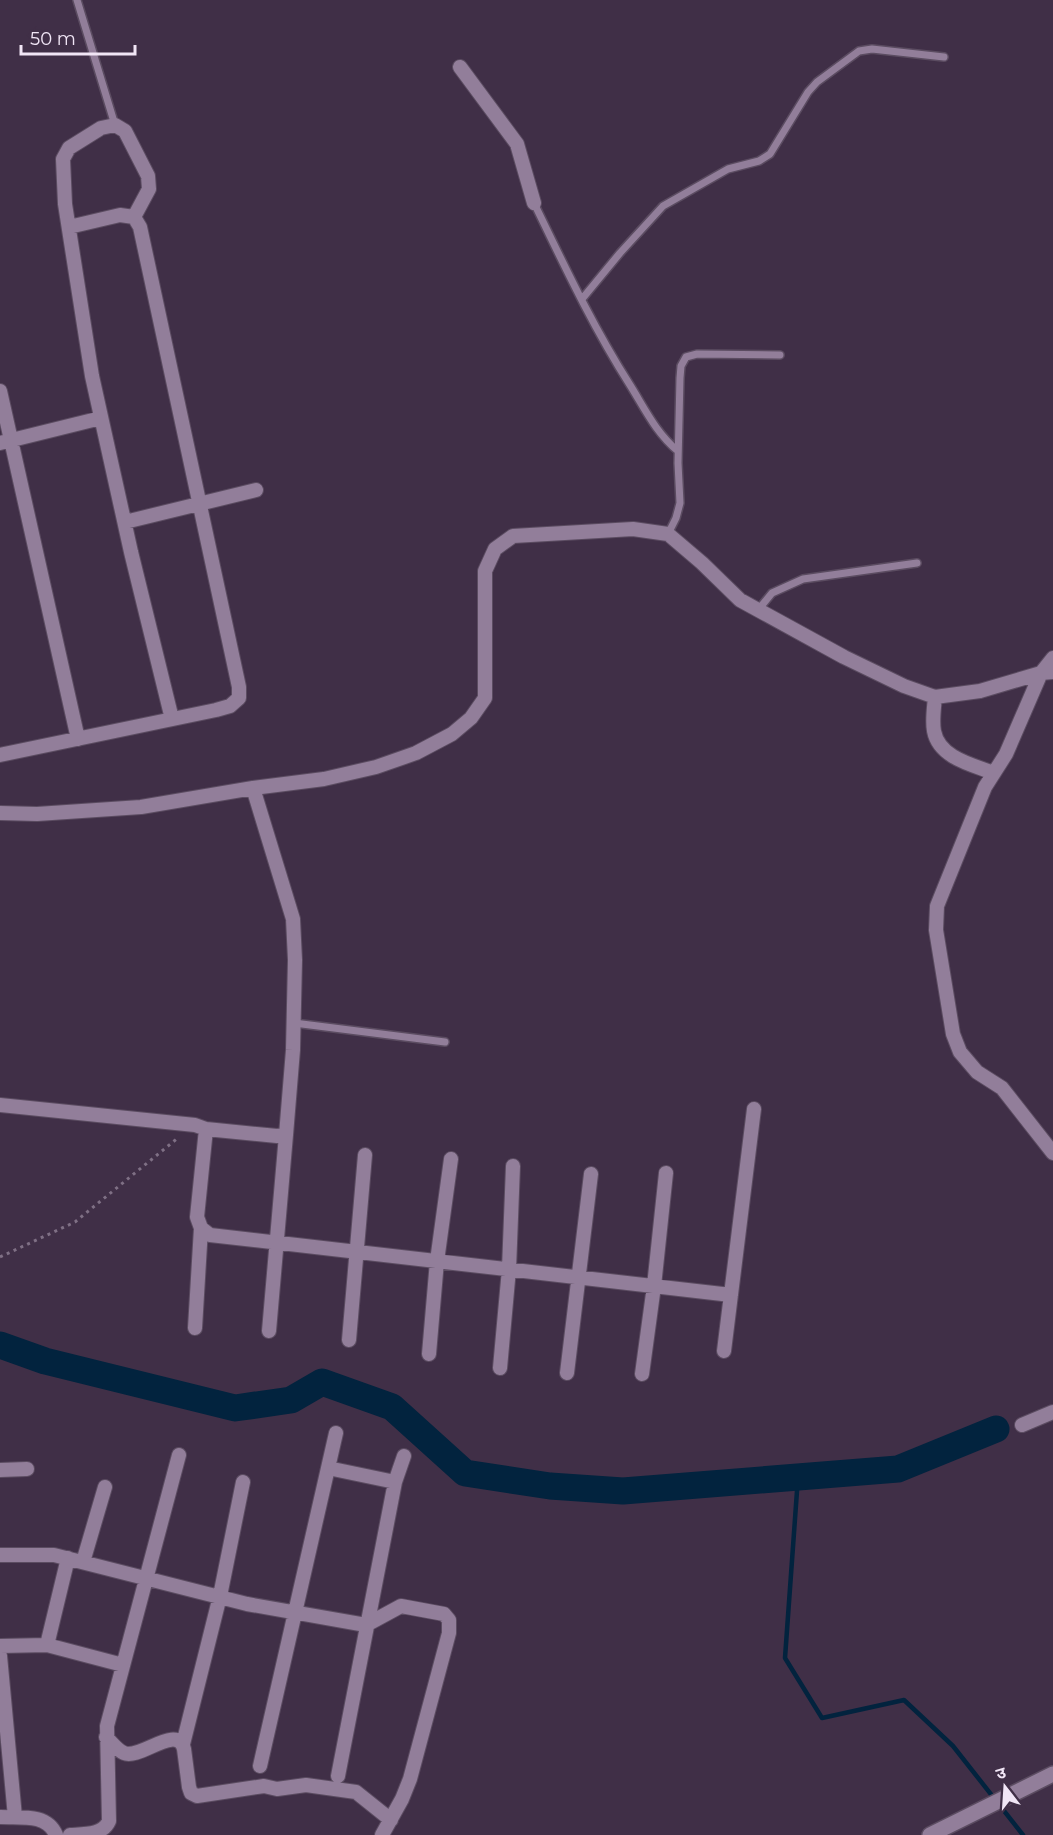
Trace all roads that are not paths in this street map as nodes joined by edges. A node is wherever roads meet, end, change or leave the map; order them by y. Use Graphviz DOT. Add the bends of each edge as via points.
graph roads {
  1 [pos="77,0"];
  2 [pos="944,57"];
  3 [pos="460,68"];
  4 [pos="115,125"];
  5 [pos="534,203"];
  6 [pos="134,217"];
  7 [pos="69,227"];
  8 [pos="582,299"];
  9 [pos="780,355"];
  10 [pos="0,391"];
  11 [pos="101,418"];
  12 [pos="6,442"];
  13 [pos="678,451"];
  14 [pos="256,490"];
  15 [pos="201,504"];
  16 [pos="124,522"];
  17 [pos="668,534"];
  18 [pos="917,563"];
  19 [pos="758,610"];
  20 [pos="1053,658"];
  21 [pos="1047,672"];
  22 [pos="935,697"];
  23 [pos="172,719"];
  24 [pos="78,739"];
  25 [pos="0,755"];
  26 [pos="994,773"];
  27 [pos="253,788"];
  28 [pos="0,813"];
  29 [pos="294,1023"];
  30 [pos="445,1042"];
  31 [pos="0,1105"];
  32 [pos="754,1109"];
  33 [pos="200,1127"];
  34 [pos="286,1135"];
  35 [pos="1053,1153"];
  36 [pos="365,1155"];
  37 [pos="451,1159"];
  38 [pos="513,1166"];
  39 [pos="666,1173"];
  40 [pos="591,1174"];
  41 [pos="201,1228"];
  42 [pos="278,1242"];
  43 [pos="357,1251"];
  44 [pos="437,1261"];
  45 [pos="509,1269"];
  46 [pos="577,1277"];
  47 [pos="654,1286"];
  48 [pos="731,1295"];
  49 [pos="195,1328"];
  50 [pos="270,1331"];
  51 [pos="349,1340"];
  52 [pos="724,1351"];
  53 [pos="429,1354"];
  54 [pos="500,1368"];
  55 [pos="567,1373"];
  56 [pos="642,1374"];
  57 [pos="1053,1412"];
  58 [pos="1022,1425"];
  59 [pos="336,1434"];
  60 [pos="178,1455"];
  61 [pos="404,1456"];
  62 [pos="328,1468"];
  63 [pos="27,1469"];
  64 [pos="0,1470"];
  65 [pos="243,1482"];
  66 [pos="395,1482"];
  67 [pos="105,1487"];
  68 [pos="0,1555"];
  69 [pos="68,1558"];
  70 [pos="82,1562"];
  71 [pos="146,1578"];
  72 [pos="220,1596"];
  73 [pos="296,1613"];
  74 [pos="366,1625"];
  75 [pos="46,1645"];
  76 [pos="0,1646"];
  77 [pos="0,1656"];
  78 [pos="123,1665"];
  79 [pos="106,1737"];
  80 [pos="183,1744"];
  81 [pos="260,1766"];
  82 [pos="1053,1774"];
  83 [pos="338,1776"];
  84 [pos="0,1817"];
  85 [pos="15,1818"];
  86 [pos="391,1820"];
  87 [pos="56,1835"];
  88 [pos="70,1835"];
  89 [pos="382,1835"];
  90 [pos="930,1835"];
  1 -- 4 [label="lane"];
  2 -- 8 [label="lane" via="859,51 808,92 770,154 728,169 663,206"];
  3 -- 5 [label="street" via="517,144"];
  4 -- 6 [label="street" via="125,131 148,176 149,189"];
  4 -- 7 [label="street" via="101,128 69,148 63,159"];
  5 -- 8 [label="lane"];
  6 -- 7 [label="street" via="120,214"];
  6 -- 15 [label="street" via="140,226"];
  7 -- 11 [label="street"];
  8 -- 13 [label="lane" via="615,363 656,428"];
  9 -- 13 [label="lane" via="686,357 681,366"];
  10 -- 12 [label="street"];
  11 -- 12 [label="street"];
  11 -- 16 [label="street"];
  12 -- 24 [label="street"];
  13 -- 17 [label="lane" via="680,503"];
  14 -- 15 [label="street"];
  15 -- 16 [label="street"];
  15 -- 23 [label="street" via="239,698 230,706"];
  16 -- 23 [label="street"];
  17 -- 19 [label="street" via="740,600"];
  17 -- 27 [label="street" via="633,529 513,536 495,549 484,571 486,688 485,698 471,718 452,734 417,753 376,767 324,779"];
  18 -- 19 [label="lane" via="803,579 772,593"];
  19 -- 22 [label="street" via="844,657"];
  20 -- 21 [label="street"];
  21 -- 22 [label="street" via="980,691"];
  21 -- 26 [label="street"];
  22 -- 26 [label="street" via="934,732 940,745 947,754"];
  23 -- 24 [label="street"];
  24 -- 25 [label="street"];
  26 -- 35 [label="street" via="937,906 936,930 953,1034 960,1052 977,1072 1002,1088"];
  27 -- 28 [label="street" via="141,807"];
  27 -- 29 [label="street" via="293,919"];
  29 -- 30 [label="lane"];
  29 -- 34 [label="street"];
  31 -- 33 [label="street"];
  32 -- 48 [label="street"];
  33 -- 34 [label="street"];
  33 -- 41 [label="street" via="196,1217"];
  34 -- 42 [label="street"];
  36 -- 43 [label="street"];
  37 -- 44 [label="street"];
  38 -- 45 [label="street"];
  39 -- 47 [label="street"];
  40 -- 46 [label="street"];
  41 -- 42 [label="street" via="210,1235"];
  41 -- 49 [label="street"];
  42 -- 43 [label="street"];
  42 -- 50 [label="street"];
  43 -- 44 [label="street"];
  43 -- 51 [label="street"];
  44 -- 45 [label="street"];
  44 -- 53 [label="street"];
  45 -- 46 [label="street"];
  45 -- 54 [label="street"];
  46 -- 47 [label="street"];
  46 -- 55 [label="street"];
  47 -- 48 [label="street"];
  47 -- 56 [label="street"];
  48 -- 52 [label="street"];
  57 -- 58 [label="street"];
  59 -- 62 [label="street"];
  60 -- 71 [label="street"];
  61 -- 66 [label="street"];
  62 -- 66 [label="street"];
  62 -- 73 [label="street"];
  63 -- 64 [label="street"];
  65 -- 72 [label="street"];
  66 -- 74 [label="street"];
  67 -- 70 [label="street"];
  68 -- 69 [label="street"];
  69 -- 70 [label="street"];
  69 -- 75 [label="street"];
  70 -- 71 [label="street"];
  71 -- 72 [label="street"];
  71 -- 78 [label="street"];
  72 -- 73 [label="street"];
  72 -- 80 [label="street"];
  73 -- 74 [label="street"];
  73 -- 81 [label="street"];
  74 -- 83 [label="street"];
  74 -- 86 [label="street" via="402,1606 444,1614 449,1620 449,1633 410,1779"];
  75 -- 76 [label="street"];
  75 -- 78 [label="street"];
  77 -- 85 [label="street"];
  78 -- 79 [label="street"];
  79 -- 80 [label="street" via="123,1753 130,1754 169,1740"];
  79 -- 88 [label="street" via="107,1828 99,1833"];
  80 -- 86 [label="street" via="189,1787 197,1796 264,1785 277,1789 306,1785 356,1792"];
  82 -- 90 [label="street"];
  84 -- 85 [label="street"];
  85 -- 87 [label="street" via="43,1821"];
  86 -- 89 [label="street"];
}
